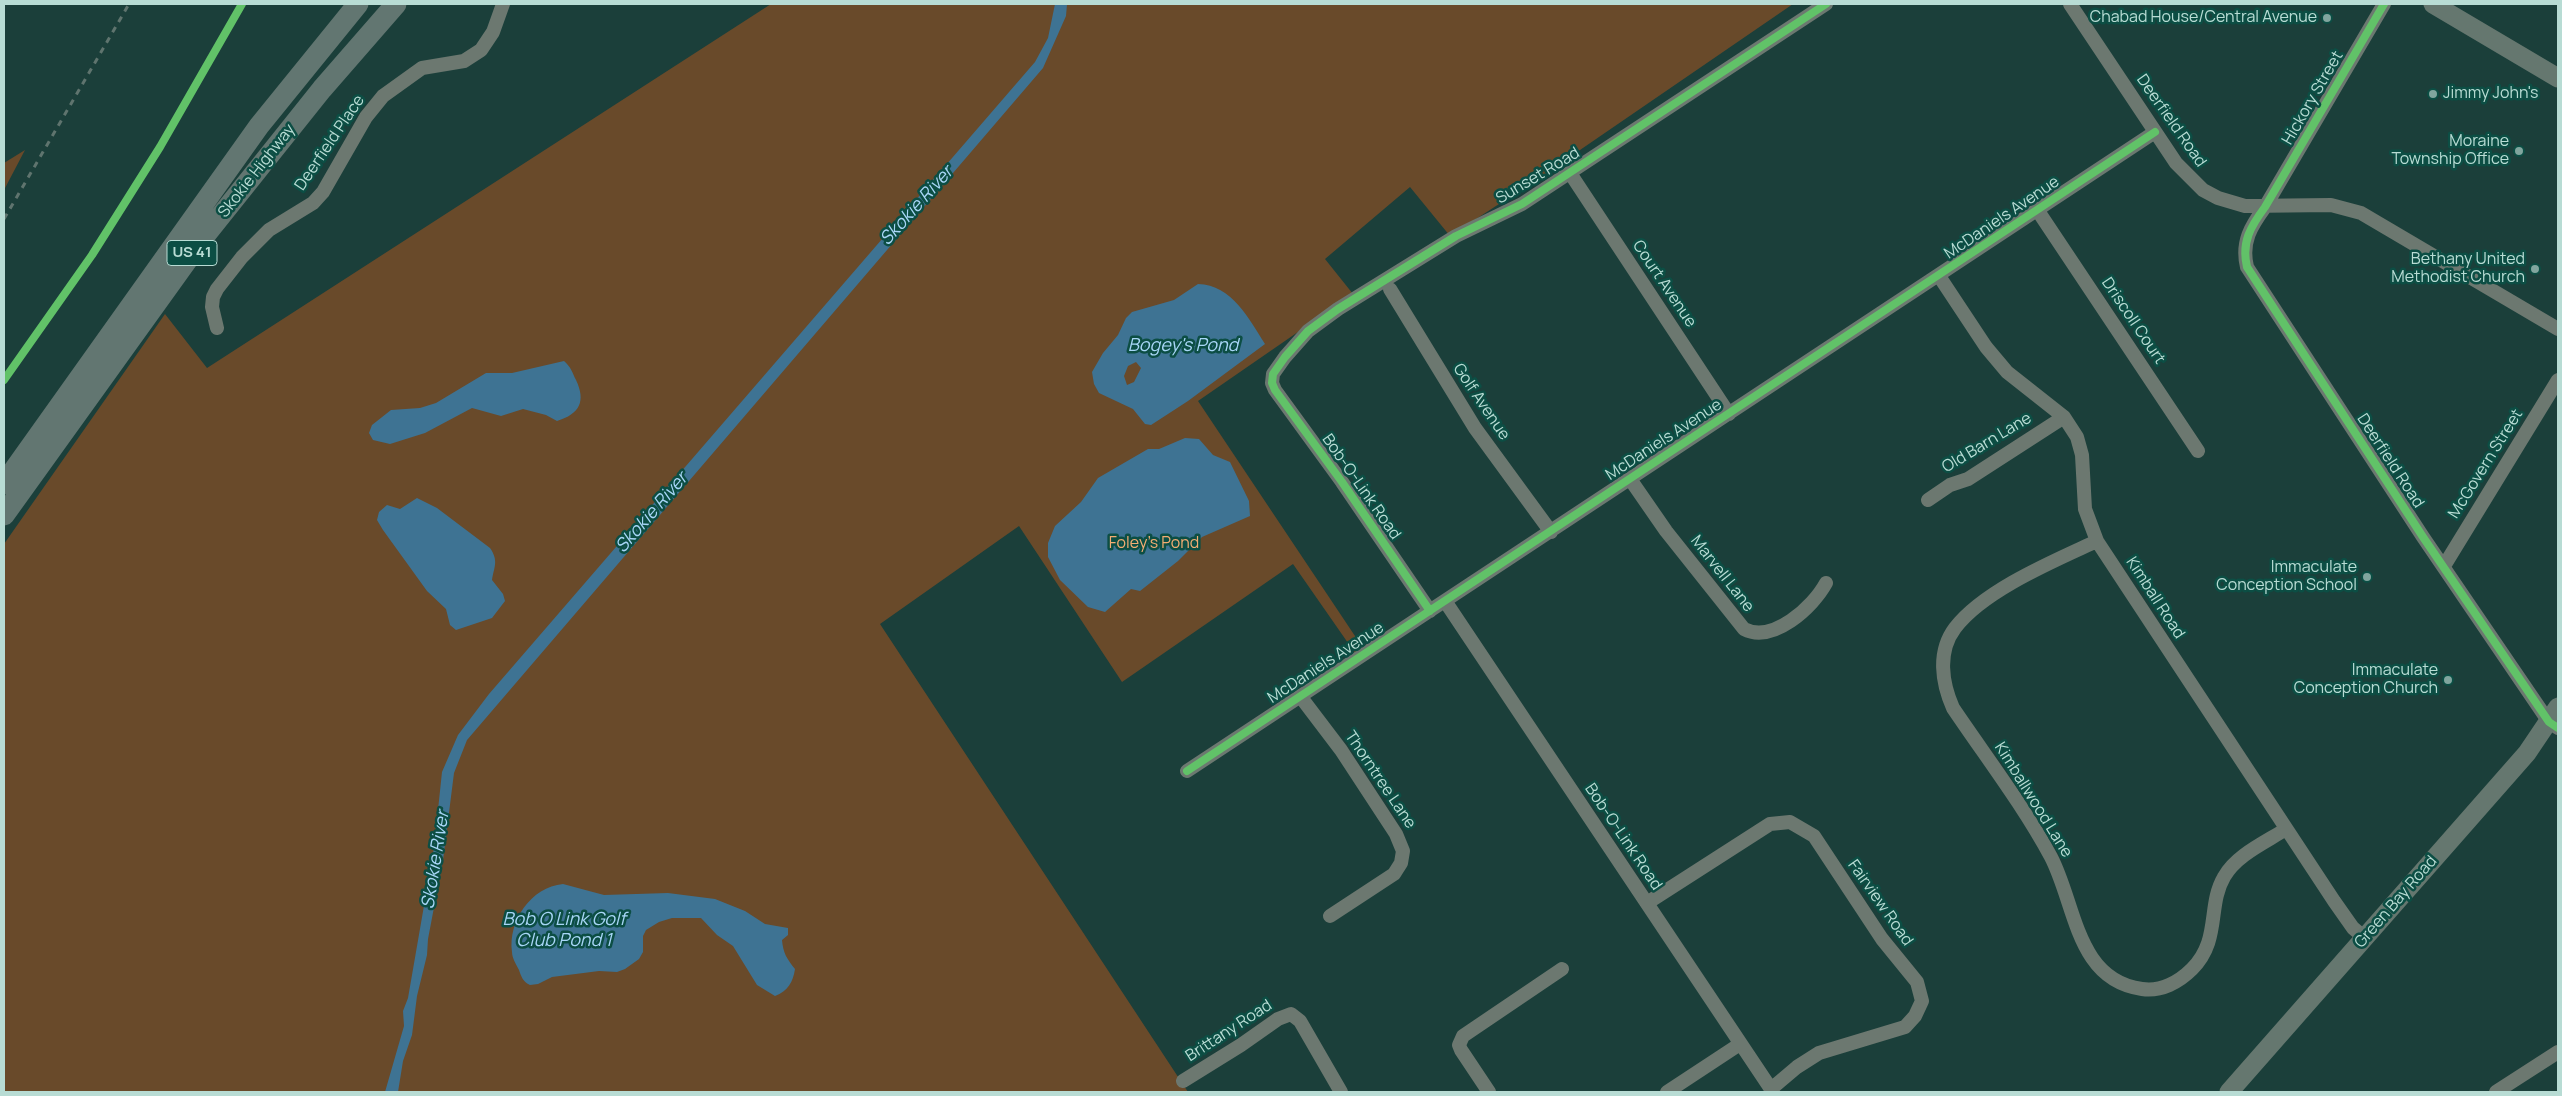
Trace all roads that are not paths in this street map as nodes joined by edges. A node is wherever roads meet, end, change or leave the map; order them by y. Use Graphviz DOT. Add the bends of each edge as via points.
graph roads {
  1 [pos="358,4"];
  2 [pos="396,4"];
  3 [pos="503,4"];
  4 [pos="1826,4"];
  5 [pos="2070,4"];
  6 [pos="2384,4"];
  7 [pos="2433,4"];
  8 [pos="2558,78"];
  9 [pos="2155,132"];
  10 [pos="1570,174"];
  11 [pos="2266,207"];
  12 [pos="2038,211"];
  13 [pos="1939,276"];
  14 [pos="1390,289"];
  15 [pos="218,328"];
  16 [pos="2558,329"];
  17 [pos="1272,378"];
  18 [pos="2558,380"];
  19 [pos="1729,414"];
  20 [pos="2064,417"];
  21 [pos="2198,451"];
  22 [pos="1630,479"];
  23 [pos="4,484"];
  24 [pos="1928,500"];
  25 [pos="4,515"];
  26 [pos="1550,532"];
  27 [pos="2097,541"];
  28 [pos="2444,566"];
  29 [pos="1826,583"];
  30 [pos="1445,601"];
  31 [pos="1430,611"];
  32 [pos="1300,696"];
  33 [pos="2555,719"];
  34 [pos="1187,770"];
  35 [pos="2286,829"];
  36 [pos="1647,904"];
  37 [pos="1330,916"];
  38 [pos="2365,938"];
  39 [pos="1562,969"];
  40 [pos="1740,1044"];
  41 [pos="2558,1052"];
  42 [pos="1183,1082"];
  43 [pos="1772,1091"];
  44 [pos="1341,1092"];
  45 [pos="1489,1092"];
  46 [pos="1667,1092"];
  47 [pos="2228,1092"];
  48 [pos="2496,1092"];
  1 -- 23 [label="highway, Skokie Highway / US 41" via="237,156"];
  2 -- 25 [label="highway, Skokie Highway / US 41" via="322,89 209,231"];
  3 -- 15 [label="street, Deerfield Place" via="493,32 481,50 464,61 422,68 374,106 313,203 269,230 217,289 212,307"];
  4 -- 10 [label="street, Sunset Road"];
  5 -- 9 [label="street, Deerfield Road"];
  6 -- 11 [label="street, Hickory Street"];
  7 -- 8 [label="main road"];
  9 -- 11 [label="street, Deerfield Road" via="2176,163 2203,190 2233,204"];
  9 -- 12 [label="street, McDaniels Avenue"];
  10 -- 17 [label="street, Sunset Road" via="1522,204 1456,236 1338,309 1297,342"];
  10 -- 19 [label="street, Court Avenue"];
  11 -- 16 [label="street" via="2331,205 2361,213"];
  11 -- 28 [label="street, Deerfield Road" via="2245,242 2247,267"];
  12 -- 13 [label="street, McDaniels Avenue"];
  12 -- 21 [label="street, Driscoll Court"];
  13 -- 19 [label="street, McDaniels Avenue"];
  13 -- 20 [label="street, Kimball Road" via="1986,347 2007,372"];
  14 -- 26 [label="street, Golf Avenue" via="1475,428"];
  17 -- 31 [label="street, Bob-O-Link Road" via="1275,390"];
  18 -- 28 [label="street, McGovern Street"];
  19 -- 22 [label="street, McDaniels Avenue"];
  20 -- 24 [label="street, Old Barn Lane" via="1968,479 1950,485"];
  20 -- 27 [label="street, Kimball Road" via="2082,455 2085,509"];
  22 -- 26 [label="street, McDaniels Avenue"];
  22 -- 29 [label="street, Marvell Lane" via="1666,531 1744,629 1758,634 1773,631 1814,602"];
  26 -- 30 [label="street, McDaniels Avenue"];
  27 -- 35 [label="street, Kimball Road"];
  27 -- 35 [label="street, Kimballwood Lane" via="2016,581 1970,612 1954,629 1942,672 1953,708 2051,857 2084,946 2094,964 2118,982 2134,988 2165,988 2180,980 2193,968 2208,945 2220,887 2229,869"];
  28 -- 33 [label="street, Deerfield Road"];
  30 -- 31 [label="street, McDaniels Avenue"];
  30 -- 36 [label="street, Bob-O-Link Road"];
  31 -- 32 [label="street, McDaniels Avenue"];
  32 -- 34 [label="street, McDaniels Avenue"];
  32 -- 37 [label="street, Thorntree Lane" via="1341,750 1391,826 1403,851 1401,863 1394,874"];
  33 -- 38 [label="main road, Green Bay Road"];
  35 -- 38 [label="street, Kimball Road" via="2352,928"];
  36 -- 40 [label="street, Bob-O-Link Road"];
  36 -- 43 [label="street, Fairview Road" via="1770,824 1790,822 1814,836 1882,939 1917,982 1921,992 1920,1008 1905,1027 1819,1053 1797,1066"];
  38 -- 47 [label="main road, Green Bay Road"];
  39 -- 45 [label="street" via="1463,1036 1461,1050"];
  40 -- 43 [label="street, Bob-O-Link Road"];
  40 -- 46 [label="street"];
  41 -- 48 [label="street"];
  42 -- 44 [label="street, Brittany Road" via="1278,1019 1291,1014 1300,1021"];
}
